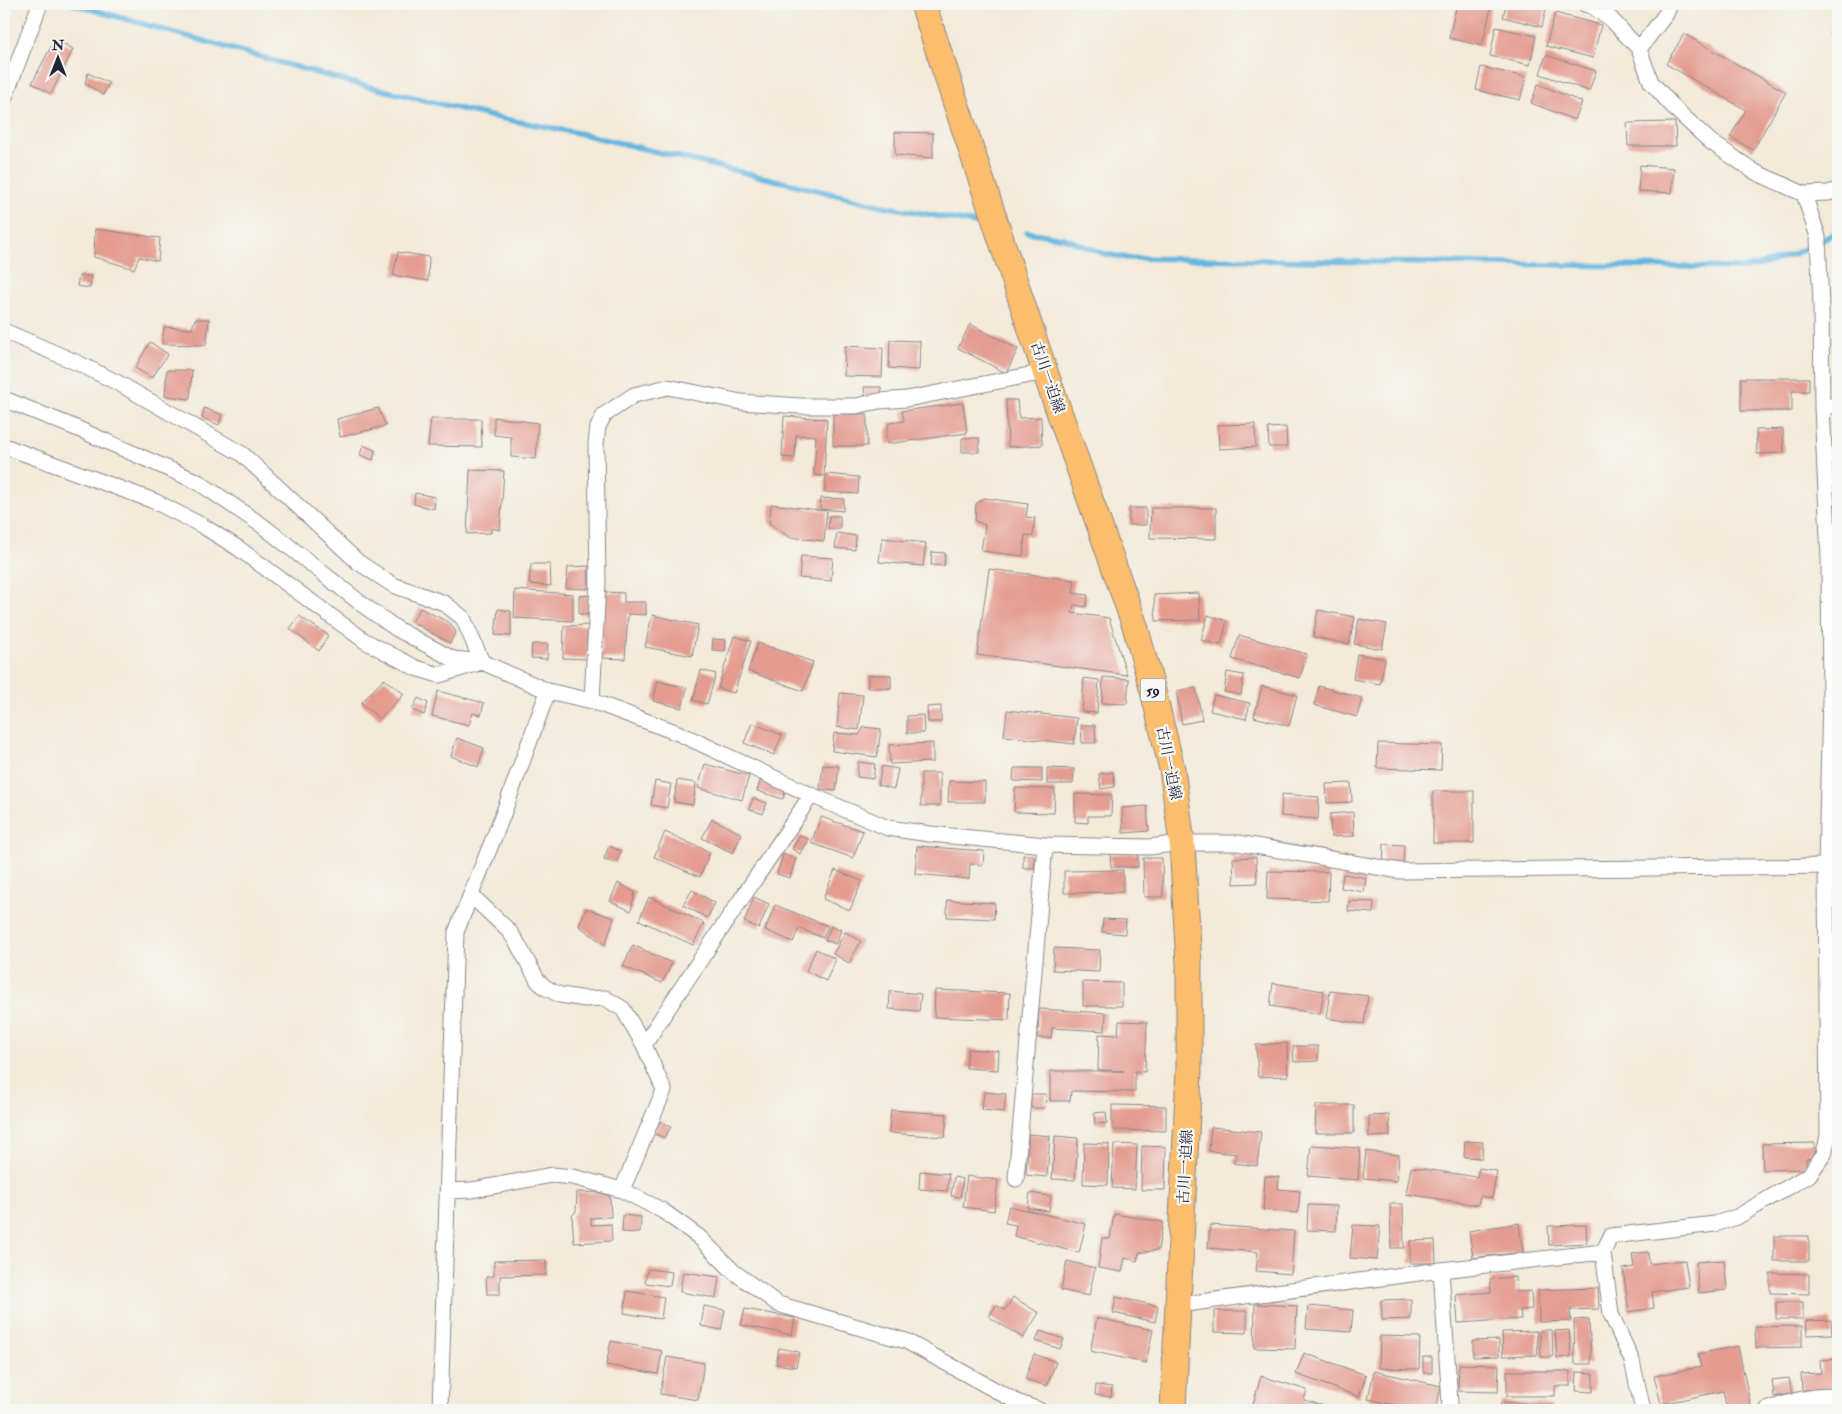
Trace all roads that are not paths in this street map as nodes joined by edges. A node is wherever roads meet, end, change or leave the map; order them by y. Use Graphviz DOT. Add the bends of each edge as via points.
graph roads {
  1 [pos="40,4"];
  2 [pos="924,4"];
  3 [pos="1585,4"];
  4 [pos="1670,4"];
  5 [pos="1639,49"];
  6 [pos="4,99"];
  7 [pos="1838,190"];
  8 [pos="1804,194"];
  9 [pos="4,331"];
  10 [pos="1045,372"];
  11 [pos="4,400"];
  12 [pos="1822,406"];
  13 [pos="1838,406"];
  14 [pos="4,446"];
  15 [pos="482,662"];
  16 [pos="548,691"];
  17 [pos="592,701"];
  18 [pos="811,795"];
  19 [pos="1182,843"];
  20 [pos="1045,845"];
  21 [pos="1826,866"];
  22 [pos="471,895"];
  23 [pos="644,1045"];
  24 [pos="1016,1179"];
  25 [pos="622,1190"];
  26 [pos="448,1191"];
  27 [pos="1604,1252"];
  28 [pos="1441,1270"];
  29 [pos="1178,1305"];
  30 [pos="1838,1397"];
  31 [pos="440,1410"];
  32 [pos="1039,1410"];
  33 [pos="1173,1410"];
  34 [pos="1448,1410"];
  35 [pos="1643,1410"];
  36 [pos="1767,1410"];
  1 -- 6 [label="street"];
  2 -- 10 [label="main road, 古川一迫線 / 59"];
  3 -- 5 [label="street" via="1611,20"];
  4 -- 5 [label="street"];
  5 -- 8 [label="street" via="1652,82 1676,110 1711,142 1755,172"];
  7 -- 8 [label="street"];
  8 -- 12 [label="street" via="1818,237"];
  9 -- 15 [label="street" via="120,384 242,454 358,562 393,585 444,603 462,618"];
  10 -- 17 [label="street" via="856,406 742,402 668,387 634,394 604,415 596,443 598,582"];
  10 -- 19 [label="main road, 古川一迫線 / 59" via="1135,626 1172,769"];
  11 -- 15 [label="street" via="198,482 263,526 397,629 453,658"];
  12 -- 13 [label="street"];
  12 -- 21 [label="street" via="1829,577"];
  14 -- 15 [label="street" via="154,501 203,526 365,641 416,668 439,675"];
  15 -- 16 [label="street"];
  16 -- 17 [label="street"];
  16 -- 22 [label="street"];
  17 -- 18 [label="street" via="678,733"];
  18 -- 20 [label="street" via="888,828"];
  18 -- 23 [label="street"];
  19 -- 20 [label="street" via="1149,847"];
  19 -- 21 [label="street" via="1238,843 1400,871"];
  19 -- 29 [label="main road, 古川一迫線 / 59" via="1189,964 1189,1071"];
  20 -- 24 [label="street"];
  21 -- 27 [label="street" via="1828,1136 1824,1154 1809,1175 1737,1217 1715,1224 1611,1236"];
  22 -- 23 [label="street" via="509,932 538,981 560,995 605,998 623,1009"];
  22 -- 26 [label="street" via="456,932"];
  23 -- 25 [label="street" via="664,1090"];
  25 -- 26 [label="street" via="552,1175 472,1190"];
  25 -- 32 [label="street" via="663,1211 699,1237 734,1272 778,1304 906,1341 1017,1402"];
  26 -- 31 [label="street"];
  27 -- 28 [label="street"];
  27 -- 35 [label="street" via="1611,1314 1632,1361"];
  28 -- 29 [label="street"];
  28 -- 34 [label="street"];
  29 -- 33 [label="main road, 古川一迫線 / 59"];
  30 -- 36 [label="street" via="1822,1395"];
}
